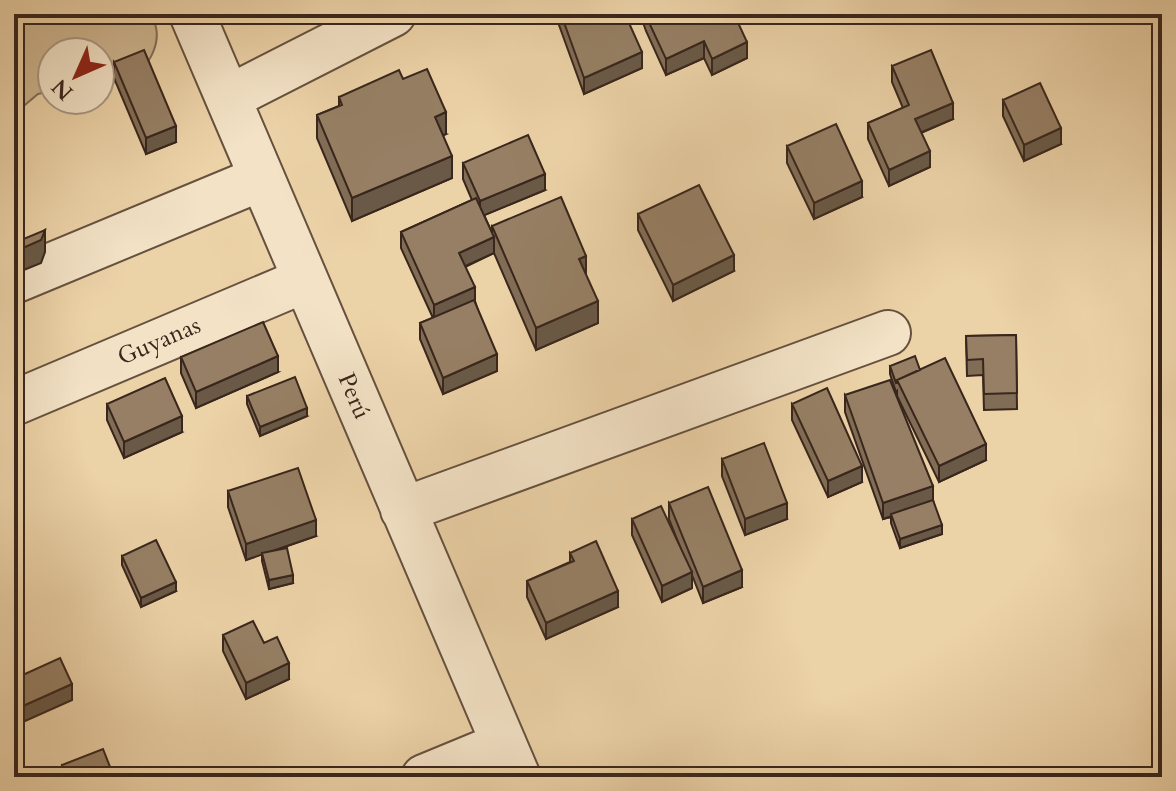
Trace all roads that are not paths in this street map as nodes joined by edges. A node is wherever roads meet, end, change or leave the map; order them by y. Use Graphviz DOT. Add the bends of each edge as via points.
graph roads {
  1 [pos="192,14"];
  2 [pos="393,14"];
  3 [pos="230,97"];
  4 [pos="262,178"];
  5 [pos="305,280"];
  6 [pos="14,281"];
  7 [pos="888,333"];
  8 [pos="14,403"];
  9 [pos="403,510"];
  10 [pos="511,760"];
  11 [pos="424,777"];
  1 -- 3 [label="street, Perú"];
  2 -- 3 [label="street"];
  3 -- 4 [label="street, Perú"];
  4 -- 5 [label="street, Perú"];
  4 -- 6 [label="street"];
  5 -- 8 [label="street, Guyanas"];
  5 -- 9 [label="street, Perú"];
  7 -- 9 [label="street"];
  9 -- 10 [label="street, Perú"];
  10 -- 11 [label="street"];
}
